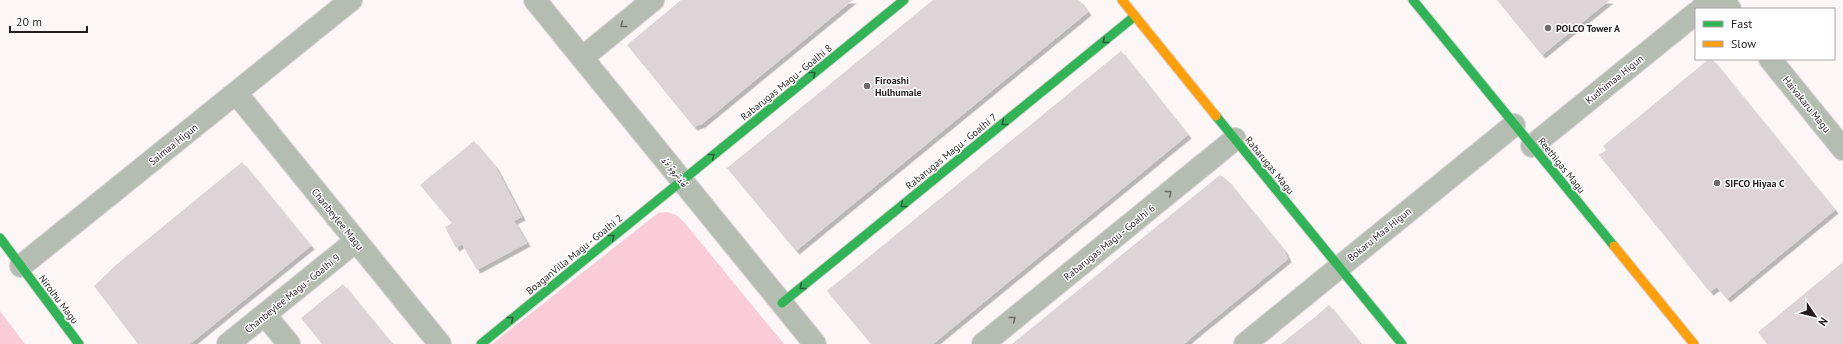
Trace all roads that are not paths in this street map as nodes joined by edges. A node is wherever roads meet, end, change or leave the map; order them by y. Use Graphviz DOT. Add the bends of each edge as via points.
graph roads {
  1 [pos="351,0"];
  2 [pos="535,0"];
  3 [pos="653,0"];
  4 [pos="904,0"];
  5 [pos="1122,0"];
  6 [pos="1413,0"];
  7 [pos="1712,0"];
  8 [pos="1722,0"];
  9 [pos="1702,8"];
  10 [pos="1729,8"];
  11 [pos="1695,14"];
  12 [pos="1135,16"];
  13 [pos="582,58"];
  14 [pos="1771,60"];
  15 [pos="236,93"];
  16 [pos="1514,125"];
  17 [pos="1235,139"];
  18 [pos="1532,146"];
  19 [pos="1843,149"];
  20 [pos="682,180"];
  21 [pos="0,238"];
  22 [pos="356,241"];
  23 [pos="21,266"];
  24 [pos="1339,267"];
  25 [pos="782,303"];
  26 [pos="265,315"];
  27 [pos="79,344"];
  28 [pos="228,344"];
  29 [pos="289,344"];
  30 [pos="440,344"];
  31 [pos="481,344"];
  32 [pos="815,344"];
  33 [pos="983,344"];
  34 [pos="1244,344"];
  35 [pos="1402,344"];
  36 [pos="1694,344"];
  1 -- 15 [label="street, Saimaa Higun"];
  2 -- 13 [label="street, ބޯގަންވިލާ މަގު"];
  3 -- 13 [label="street, one-way"];
  20 -- 4 [label="street, Rabarugas Magu - Goalhi 8, one-way"];
  5 -- 12 [label="street, Rabarugas Magu"];
  6 -- 16 [label="street, Reethigas Magu"];
  7 -- 9 [label="street"];
  8 -- 10 [label="street"];
  11 -- 18 [label="street, Kudhimaa Higun"];
  12 -- 17 [label="street, Rabarugas Magu"];
  12 -- 25 [label="street, Rabarugas Magu - Goalhi 7, one-way"];
  13 -- 20 [label="street, ބޯގަންވިލާ މަގު"];
  14 -- 19 [label="street, Haivakaru Magu"];
  15 -- 22 [label="street, Chanbeylee Magu"];
  15 -- 23 [label="street, Saimaa Higun"];
  16 -- 18 [label="street, Reethigas Magu"];
  16 -- 24 [label="street, Bokaru Maa Higun"];
  17 -- 24 [label="street, Rabarugas Magu"];
  33 -- 17 [label="street, Rabarugas Magu - Goalhi 6, one-way"];
  18 -- 36 [label="street, Reethigas Magu"];
  20 -- 25 [label="street, ބޯގަންވިލާ މަގު"];
  31 -- 20 [label="street, BoaganVilla Magu - Goalhi 2, one-way"];
  21 -- 23 [label="street"];
  22 -- 26 [label="street, Chanbeylee Magu - Goalhi 9"];
  22 -- 30 [label="street, Chanbeylee Magu"];
  23 -- 27 [label="street, Nirolhu Magu"];
  24 -- 34 [label="street, Bokaru Maa Higun"];
  24 -- 35 [label="street, Rabarugas Magu"];
  25 -- 32 [label="street, ބޯގަންވިލާ މަގު"];
  26 -- 28 [label="street, Chanbeylee Magu - Goalhi 9"];
  26 -- 29 [label="street"];
}
